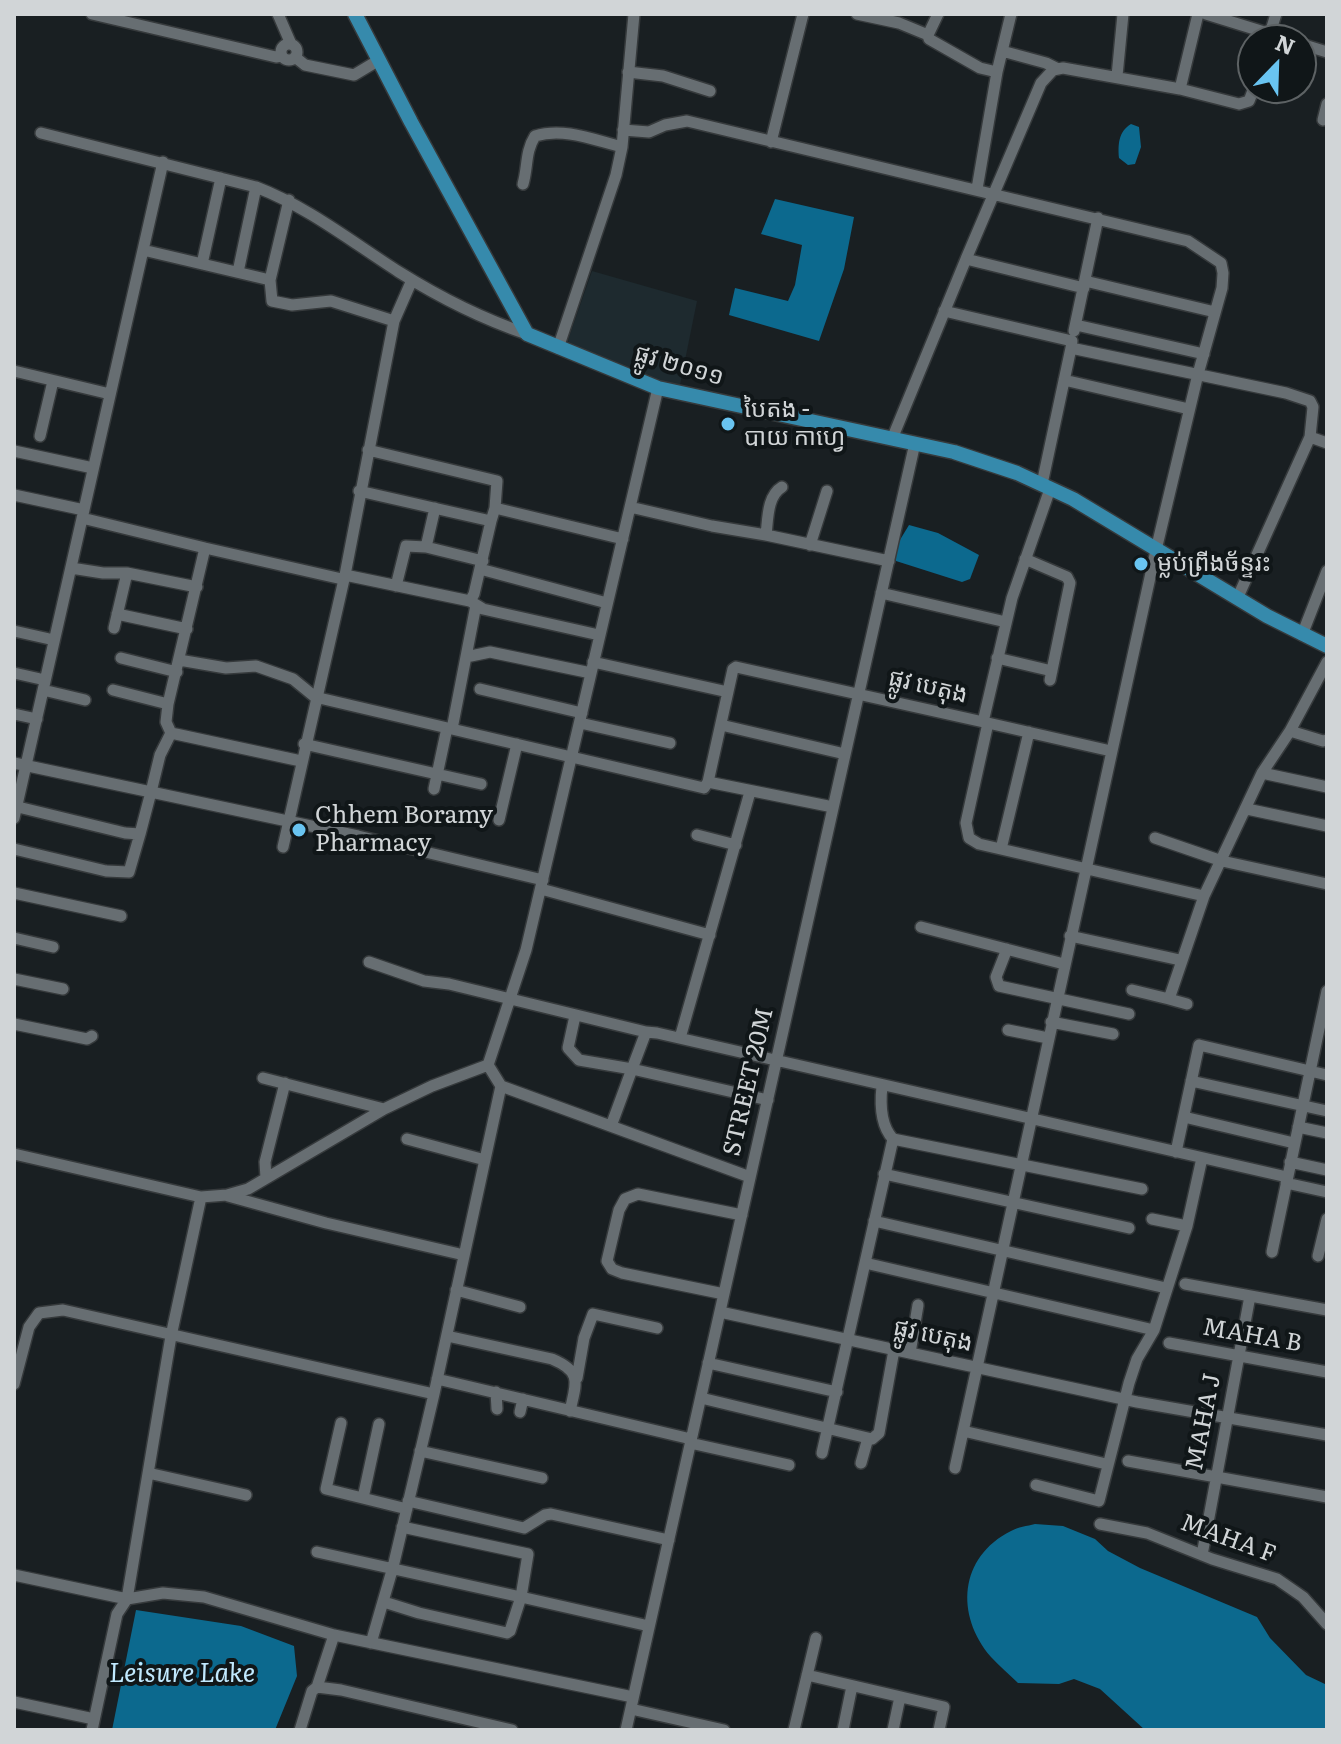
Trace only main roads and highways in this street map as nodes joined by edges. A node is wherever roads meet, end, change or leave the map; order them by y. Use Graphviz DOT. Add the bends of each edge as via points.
graph roads {
  1 [pos="355,14"];
  2 [pos="1327,646"];
  1 -- 2 [label="main road, ផ្លូវ ២០១១" via="527,334 658,388 954,452 1017,473 1073,499 1237,599"];
}
